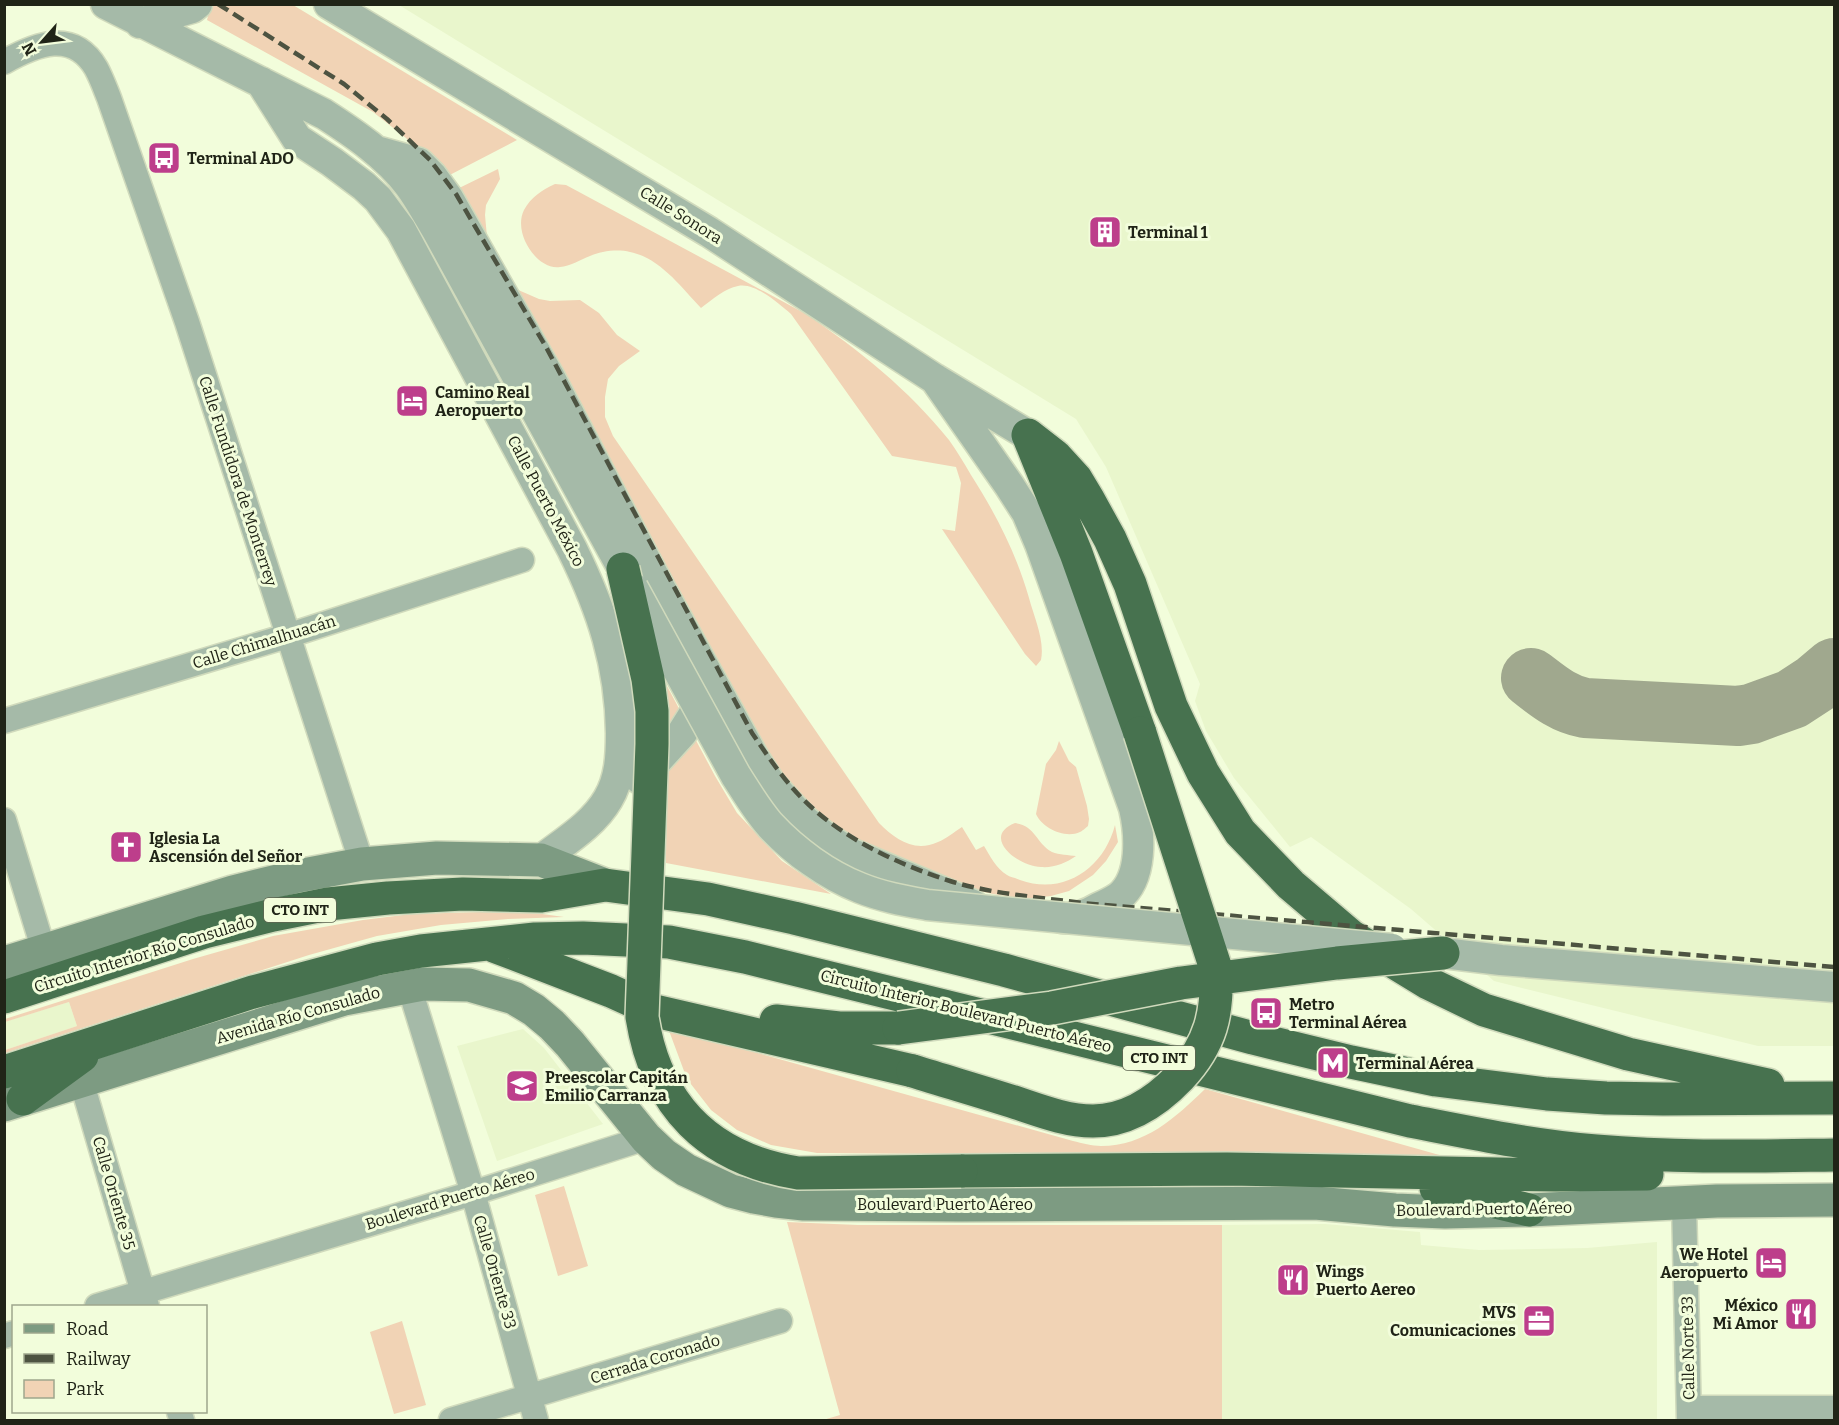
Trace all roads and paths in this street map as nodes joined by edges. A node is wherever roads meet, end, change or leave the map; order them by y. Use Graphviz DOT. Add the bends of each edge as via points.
graph roads {
  1 [pos="106,4"];
  2 [pos="196,4"];
  3 [pos="329,4"];
  4 [pos="140,23"];
  5 [pos="4,62"];
  6 [pos="261,82"];
  7 [pos="376,151"];
  8 [pos="935,378"];
  9 [pos="1028,435"];
  10 [pos="522,560"];
  11 [pos="623,569"];
  12 [pos="287,636"];
  13 [pos="713,684"];
  14 [pos="4,721"];
  15 [pos="593,819"];
  16 [pos="4,820"];
  17 [pos="541,860"];
  18 [pos="362,864"];
  19 [pos="605,885"];
  20 [pos="486,943"];
  21 [pos="44,951"];
  22 [pos="1443,953"];
  23 [pos="4,963"];
  24 [pos="409,986"];
  25 [pos="1834,987"];
  26 [pos="611,991"];
  27 [pos="4,997"];
  28 [pos="106,1040"];
  29 [pos="4,1072"];
  30 [pos="81,1080"];
  31 [pos="1834,1097"];
  32 [pos="14,1102"];
  33 [pos="646,1138"];
  34 [pos="1834,1155"];
  35 [pos="1737,1156"];
  36 [pos="1358,1173"];
  37 [pos="473,1193"];
  38 [pos="1834,1200"];
  39 [pos="1684,1203"];
  40 [pos="1529,1210"];
  41 [pos="145,1299"];
  42 [pos="104,1305"];
  43 [pos="780,1321"];
  44 [pos="530,1396"];
  45 [pos="1834,1408"];
  46 [pos="1689,1414"];
  47 [pos="451,1420"];
  48 [pos="536,1420"];
  1 -- 4 [label="street"];
  2 -- 4 [label="street"];
  3 -- 8 [label="street, Calle Sonora" via="709,232"];
  4 -- 6 [label="street"];
  5 -- 12 [label="street, Calle Fundidora de Monterrey" via="25,50 60,43 79,47 97,69 187,322"];
  6 -- 7 [label="street" via="324,114"];
  6 -- 15 [label="street, Calle Puerto México" via="297,139 364,186 400,230 584,573 612,654 621,718 620,768 610,797"];
  7 -- 11 [label="street" via="409,186 438,232"];
  7 -- 13 [label="street" via="419,163 447,198 550,378"];
  8 -- 9 [label="street, Calle Sonora"];
  8 -- 13 [label="street" via="1015,494 1040,544 1134,808 1139,848 1128,887 1119,897 1089,913 1068,919 997,912 850,853 805,820 770,783"];
  9 -- 26 [label="highway, bridge" via="1076,553 1140,734 1216,969 1213,1017 1195,1061 1152,1103 1093,1121 1052,1114 913,1071 655,1011"];
  9 -- 31 [label="highway, bridge" via="1076,479 1099,517 1130,584 1171,706 1221,803 1240,832 1291,885 1352,936 1428,983 1522,1023 1628,1054"];
  10 -- 12 [label="street, Calle Chimalhuacán"];
  11 -- 22 [label="street, bridge" via="753,803 794,847 861,889 927,905"];
  11 -- 36 [label="highway, bridge" via="652,711 642,1017 650,1054 668,1094 700,1133 740,1156 773,1169 798,1173 1227,1169"];
  12 -- 14 [label="street, Calle Chimalhuacán"];
  12 -- 18 [label="street, Calle Fundidora de Monterrey"];
  13 -- 15 [label="street" via="682,733 658,761"];
  15 -- 17 [label="street, Calle Puerto México"];
  16 -- 21 [label="street"];
  17 -- 18 [label="main road, CTO INT" via="437,858"];
  17 -- 19 [label="main road, CTO INT"];
  18 -- 21 [label="main road, CTO INT" via="233,892"];
  19 -- 27 [label="highway, Circuito Interior Río Consulado / CTO INT" via="541,896 463,894 328,904 204,932"];
  19 -- 31 [label="highway, CTO INT" via="708,899 794,918 1253,1038 1436,1080 1606,1098"];
  20 -- 26 [label="highway"];
  20 -- 28 [label="highway, CTO INT" via="365,962 253,992"];
  20 -- 35 [label="highway, Circuito Interior Boulevard Puerto Aéreo / CTO INT" via="583,938 669,942 778,965 1410,1121 1597,1151"];
  21 -- 23 [label="main road, CTO INT"];
  22 -- 25 [label="street"];
  22 -- 26 [label="highway, bridge" via="1181,983 1052,1008 899,1028 789,1024 673,998"];
  24 -- 30 [label="main road, Avenida Río Consulado" via="344,999"];
  24 -- 33 [label="main road, Avenida Río Consulado" via="469,985 514,998 534,1010 570,1044"];
  24 -- 37 [label="street, Calle Oriente 33"];
  28 -- 29 [label="highway, CTO INT"];
  28 -- 32 [label="highway"];
  30 -- 32 [label="main road, Avenida Río Consulado"];
  30 -- 41 [label="street, Calle Oriente 35"];
  33 -- 37 [label="street, Boulevard Puerto Aéreo"];
  33 -- 40 [label="main road, Boulevard Puerto Aéreo" via="664,1155 707,1181 754,1197 804,1204 1316,1203 1445,1212"];
  34 -- 35 [label="highway, Circuito Interior Boulevard Puerto Aéreo / CTO INT"];
  35 -- 36 [label="highway" via="1658,1173"];
  36 -- 40 [label="highway" via="1461,1192"];
  37 -- 41 [label="street, Boulevard Puerto Aéreo"];
  37 -- 44 [label="street, Calle Oriente 33"];
  38 -- 39 [label="main road, Boulevard Puerto Aéreo"];
  39 -- 40 [label="main road, Boulevard Puerto Aéreo"];
  39 -- 46 [label="street, Calle Norte 33"];
  41 -- 42 [label="street, Boulevard Puerto Aéreo"];
  43 -- 44 [label="street, Cerrada Coronado"];
  44 -- 47 [label="street, Cerrada Coronado"];
  44 -- 48 [label="street, Calle Oriente 33"];
  45 -- 46 [label="street"];
}
